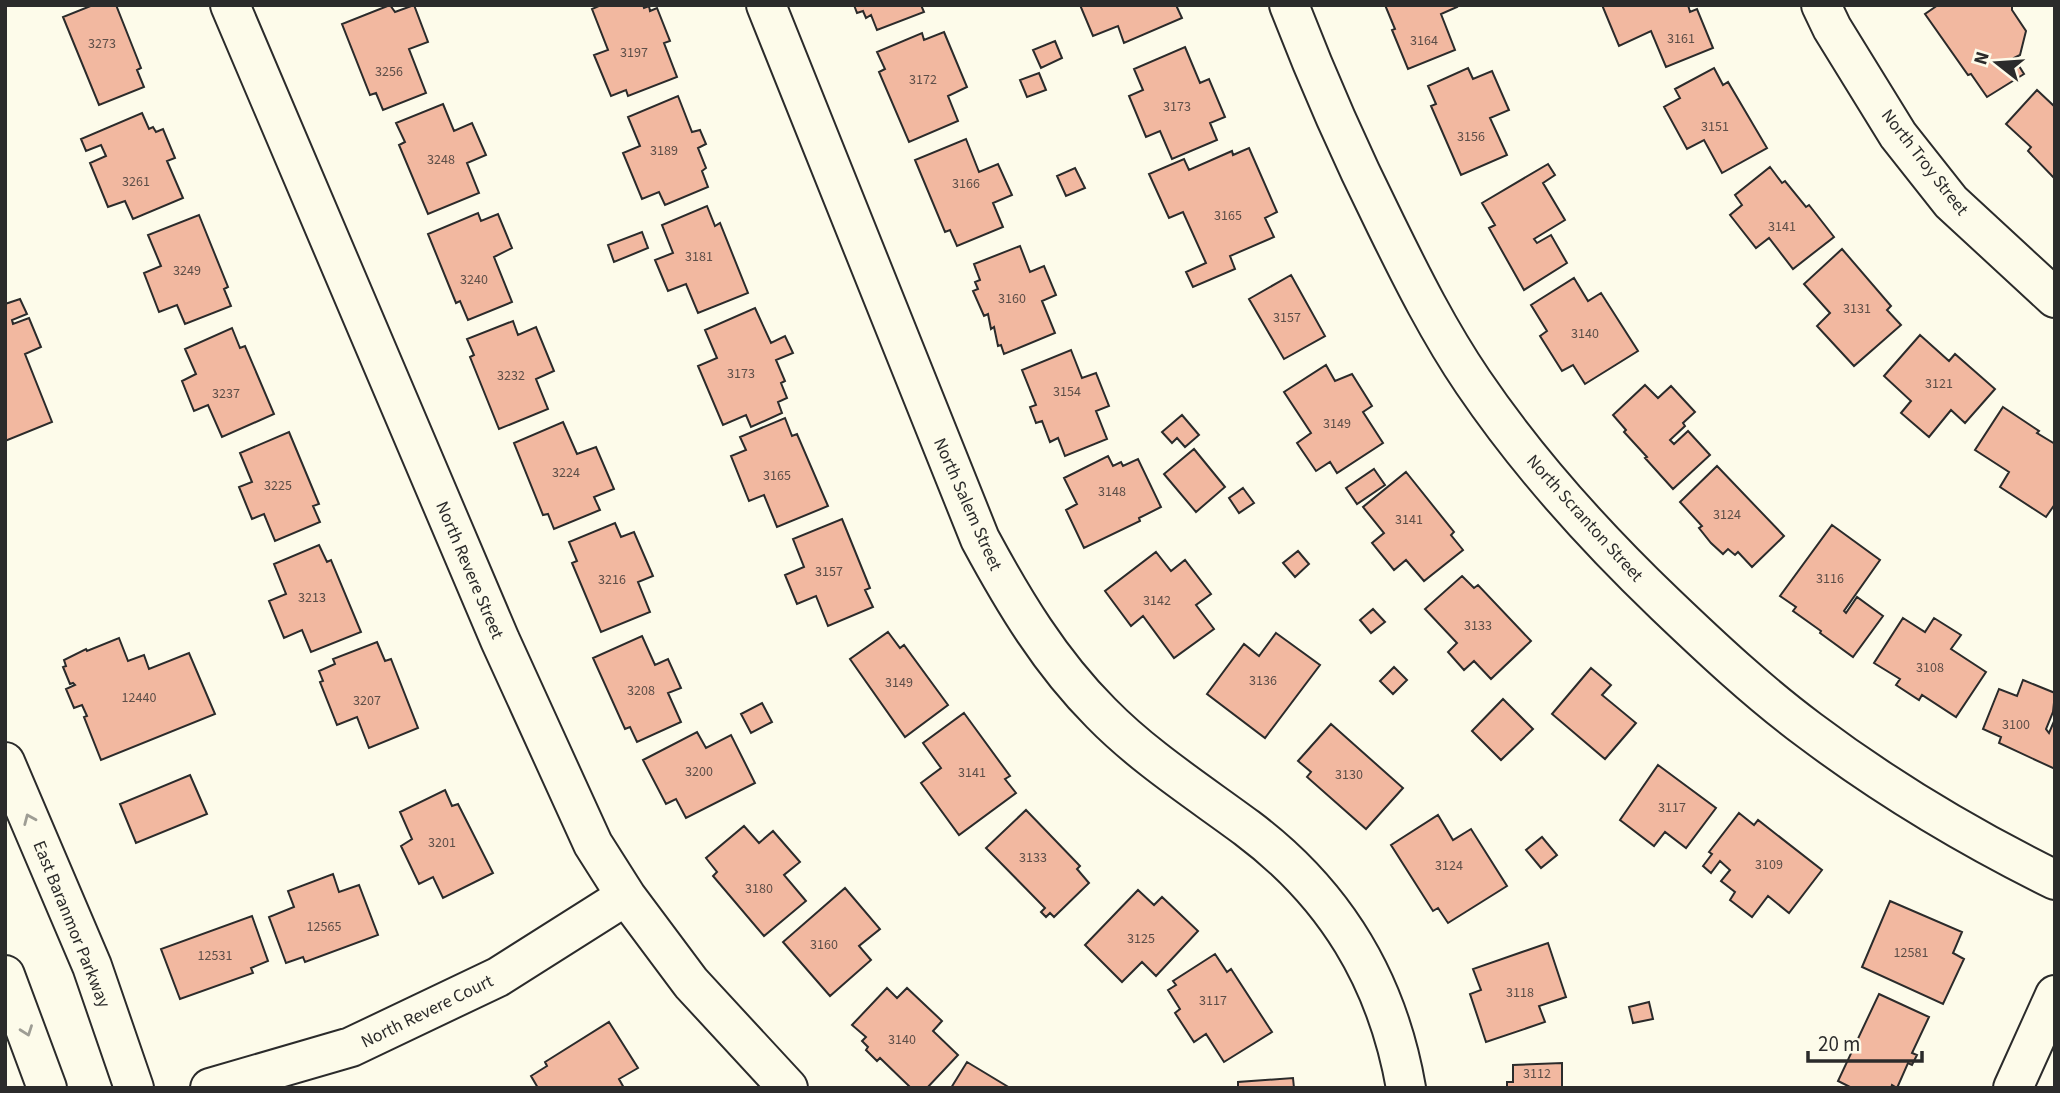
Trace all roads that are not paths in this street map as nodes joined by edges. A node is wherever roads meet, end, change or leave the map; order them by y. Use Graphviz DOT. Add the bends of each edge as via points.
graph roads {
  1 [pos="230,5"];
  2 [pos="766,5"];
  3 [pos="1289,5"];
  4 [pos="1821,5"];
  5 [pos="2055,298"];
  6 [pos="5,762"];
  7 [pos="2055,880"];
  8 [pos="626,896"];
  9 [pos="5,975"];
  10 [pos="2055,995"];
  11 [pos="47,1088"];
  12 [pos="134,1088"];
  13 [pos="210,1088"];
  14 [pos="788,1088"];
  15 [pos="1406,1088"];
  16 [pos="2013,1088"];
  1 -- 8 [label="street, North Revere Street" via="500,640 593,844"];
  2 -- 15 [label="street, North Salem Street" via="980,539 1014,603 1101,713 1152,759 1281,855 1310,883 1356,945 1376,984 1400,1054"];
  3 -- 7 [label="street, North Scranton Street" via="1358,169 1419,293 1472,381 1578,516 1727,663 1807,729 1948,824"];
  4 -- 5 [label="street, North Troy Street" via="1898,135 1951,202"];
  12 -- 6 [label="street, East Baranmor Parkway, one-way" via="92,966"];
  8 -- 13 [label="street, North Revere Court" via="498,977 352,1047"];
  8 -- 14 [label="street, North Revere Street" via="691,982"];
  9 -- 11 [label="street, one-way"];
  10 -- 16 [label="street"];
}
